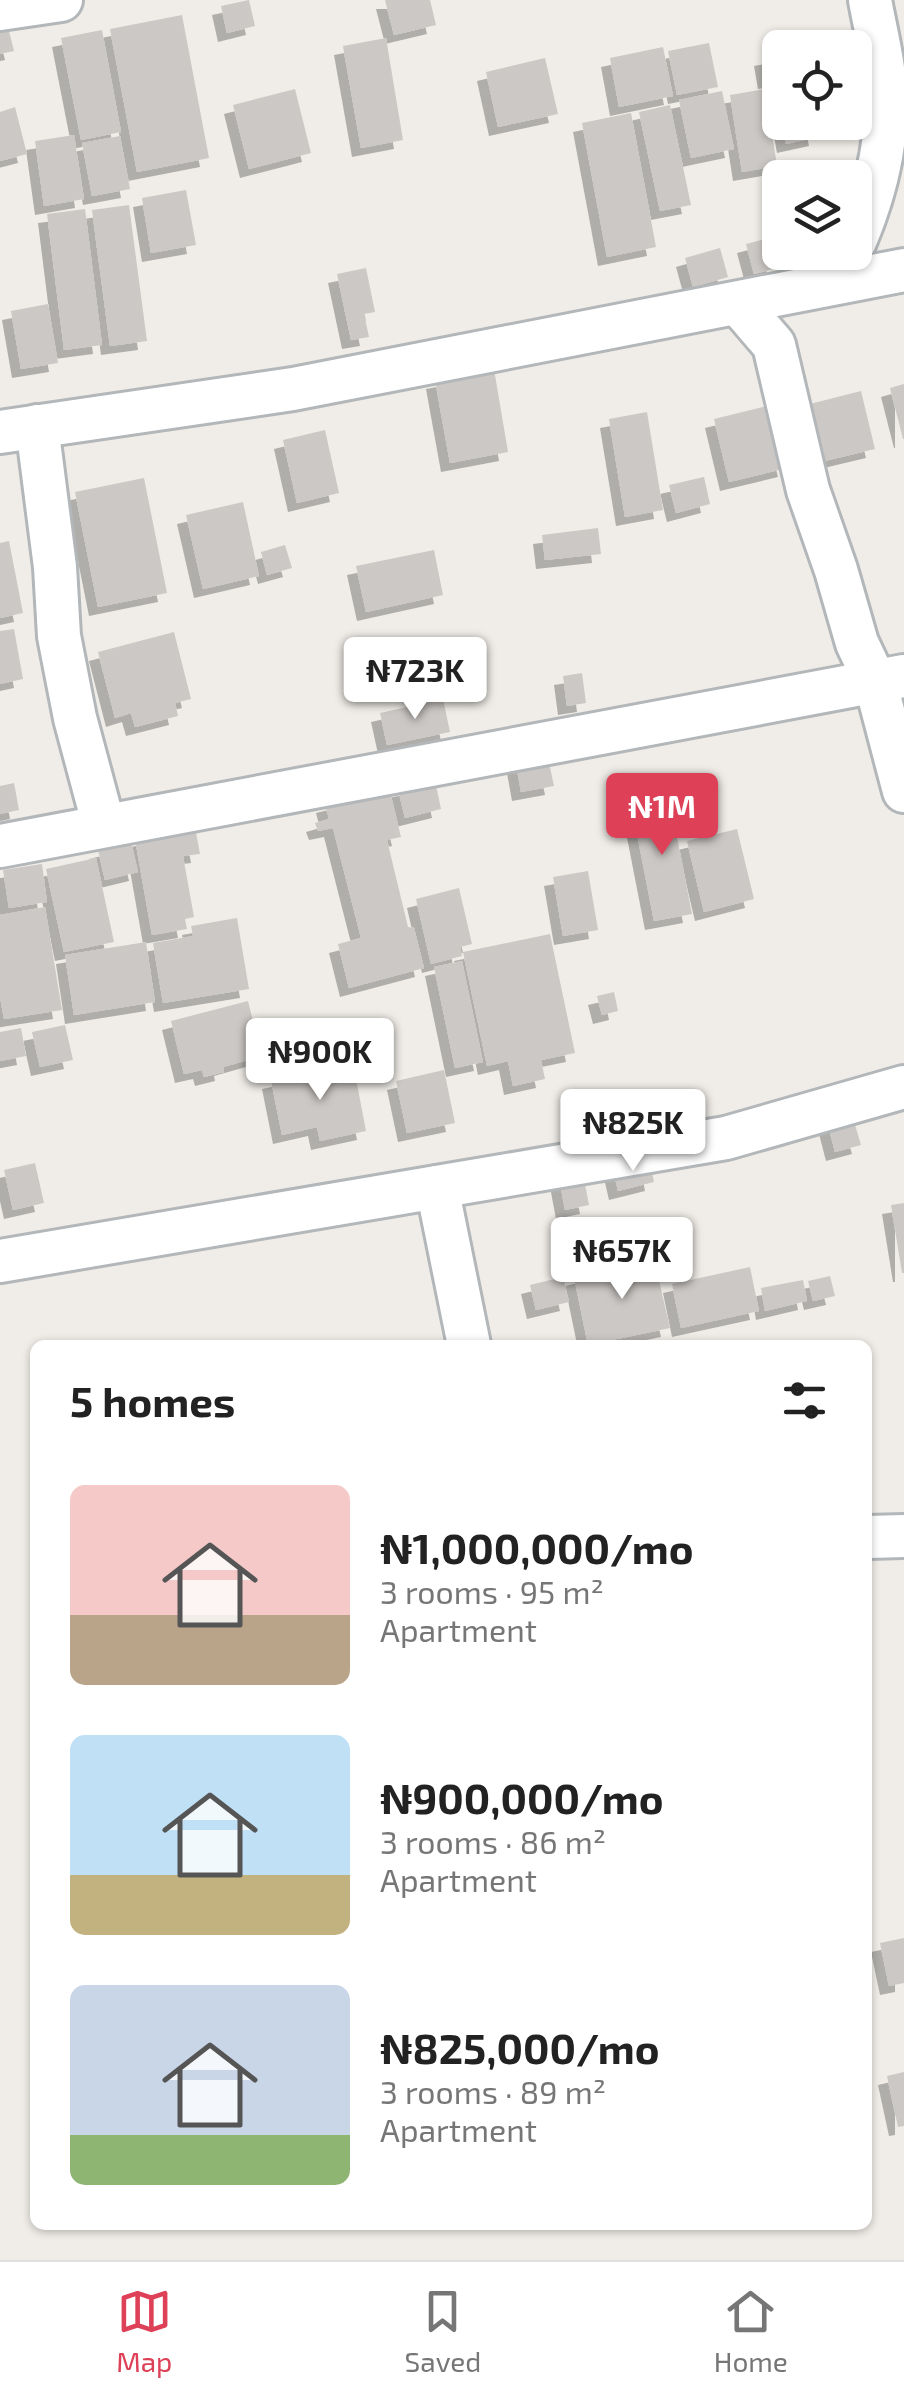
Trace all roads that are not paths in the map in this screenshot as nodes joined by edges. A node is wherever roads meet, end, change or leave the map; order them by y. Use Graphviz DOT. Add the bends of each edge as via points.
graph roads {
  1 [pos="61,0"];
  2 [pos="870,0"];
  3 [pos="0,9"];
  4 [pos="872,203"];
  5 [pos="872,269"];
  6 [pos="838,270"];
  7 [pos="904,270"];
  8 [pos="738,303"];
  9 [pos="18,429"];
  10 [pos="890,678"];
  11 [pos="904,791"];
  12 [pos="104,826"];
  13 [pos="0,846"];
  14 [pos="904,1087"];
  15 [pos="437,1186"];
  16 [pos="0,1260"];
  17 [pos="469,1340"];
  18 [pos="904,1536"];
  19 [pos="872,1537"];
  1 -- 3 [label="street"];
  2 -- 4 [label="street" via="886,88"];
  5 -- 7 [label="street"];
  6 -- 8 [label="street"];
  8 -- 9 [label="street" via="293,389"];
  8 -- 10 [label="street" via="774,345 808,490 857,643"];
  9 -- 12 [label="street" via="55,567 59,636"];
  10 -- 11 [label="street"];
  10 -- 12 [label="street"];
  12 -- 13 [label="street"];
  14 -- 15 [label="street" via="726,1138"];
  15 -- 16 [label="street"];
  15 -- 17 [label="street"];
  18 -- 19 [label="street"];
}
